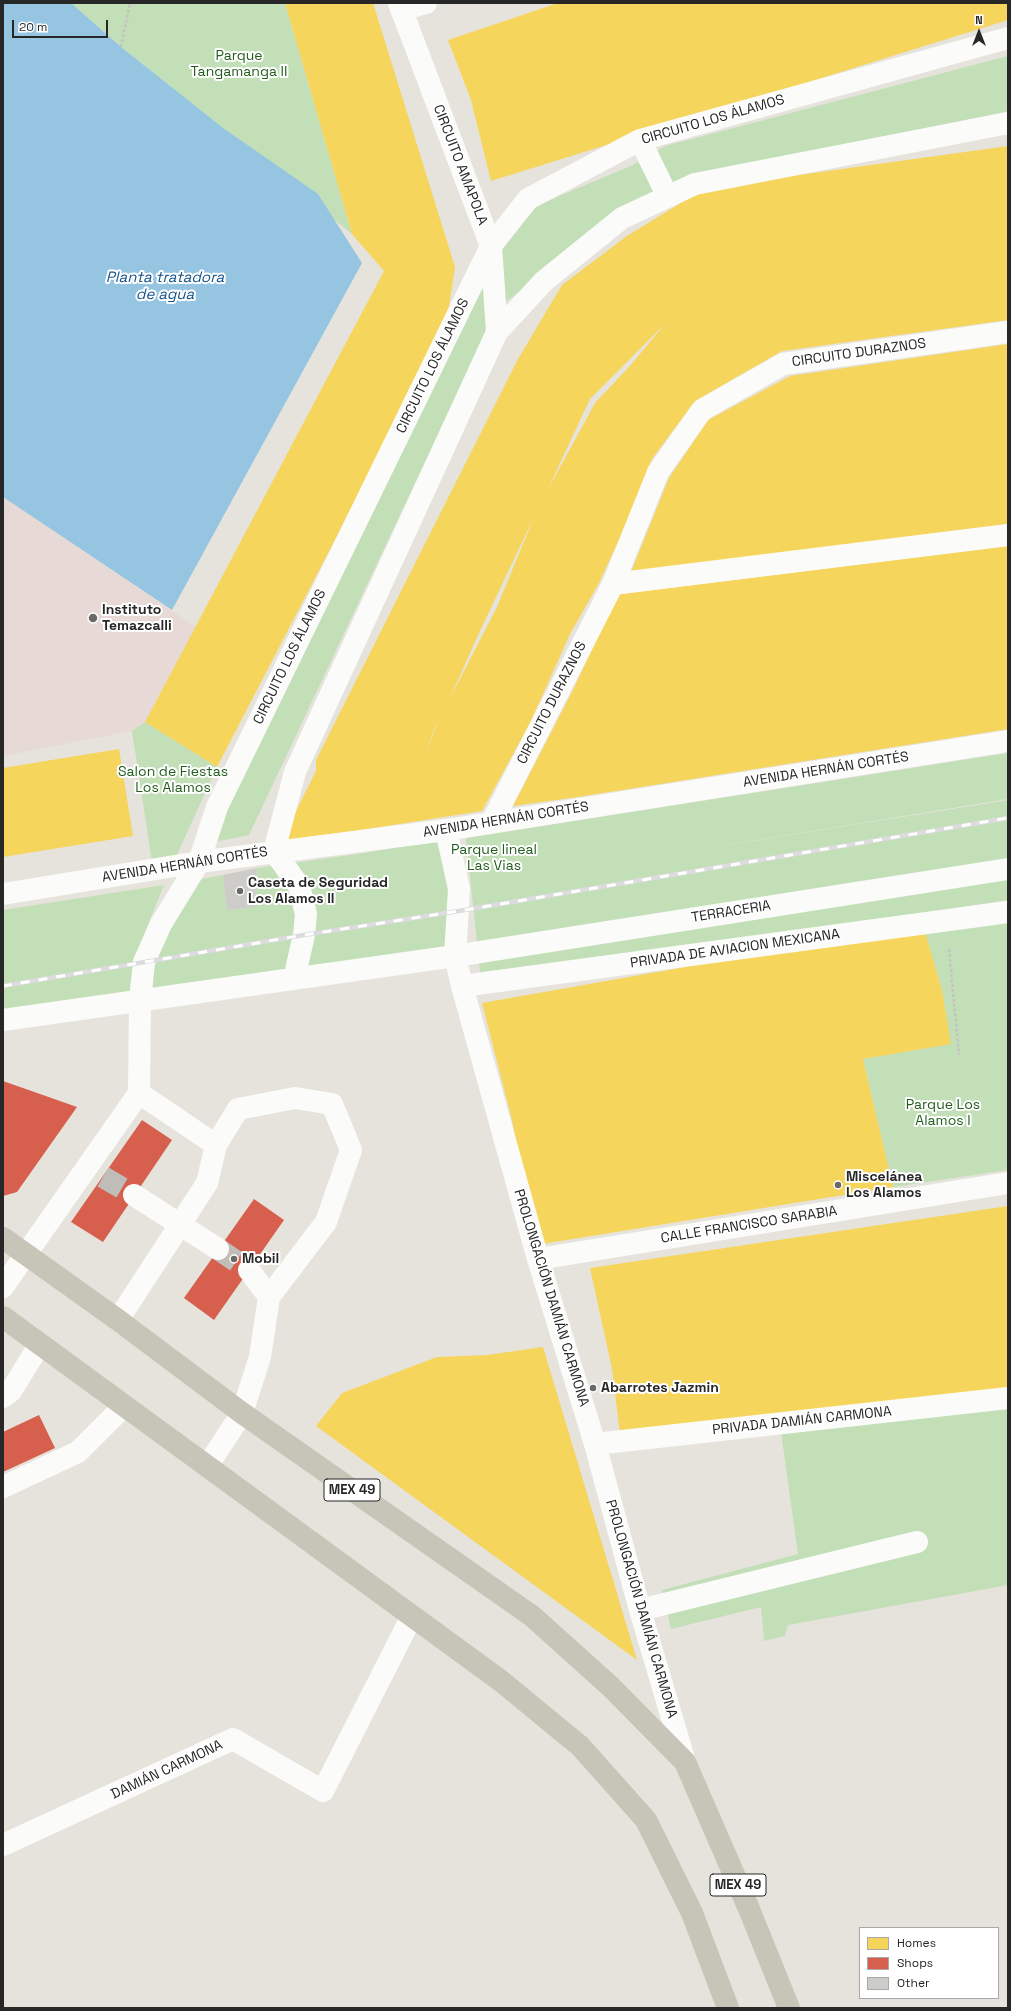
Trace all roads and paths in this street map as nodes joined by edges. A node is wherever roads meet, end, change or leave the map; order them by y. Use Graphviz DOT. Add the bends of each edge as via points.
graph roads {
  1 [pos="130,3"];
  2 [pos="426,3"];
  3 [pos="400,6"];
  4 [pos="1008,38"];
  5 [pos="121,47"];
  6 [pos="1008,123"];
  7 [pos="640,140"];
  8 [pos="668,197"];
  9 [pos="491,246"];
  10 [pos="497,332"];
  11 [pos="1008,332"];
  12 [pos="1008,535"];
  13 [pos="613,584"];
  14 [pos="1008,742"];
  15 [pos="492,822"];
  16 [pos="446,830"];
  17 [pos="274,852"];
  18 [pos="199,862"];
  19 [pos="1008,869"];
  20 [pos="3,894"];
  21 [pos="1008,912"];
  22 [pos="946,920"];
  23 [pos="455,956"];
  24 [pos="294,979"];
  25 [pos="462,986"];
  26 [pos="140,1001"];
  27 [pos="3,1020"];
  28 [pos="959,1055"];
  29 [pos="139,1093"];
  30 [pos="216,1145"];
  31 [pos="1008,1183"];
  32 [pos="134,1195"];
  33 [pos="180,1224"];
  34 [pos="3,1238"];
  35 [pos="218,1249"];
  36 [pos="26,1254"];
  37 [pos="538,1259"];
  38 [pos="249,1270"];
  39 [pos="3,1287"];
  40 [pos="269,1297"];
  41 [pos="3,1317"];
  42 [pos="118,1320"];
  43 [pos="40,1344"];
  44 [pos="3,1397"];
  45 [pos="1008,1398"];
  46 [pos="124,1406"];
  47 [pos="242,1413"];
  48 [pos="595,1444"];
  49 [pos="208,1465"];
  50 [pos="3,1487"];
  51 [pos="918,1542"];
  52 [pos="640,1610"];
  53 [pos="412,1616"];
  54 [pos="685,1762"];
  55 [pos="3,1844"];
  56 [pos="728,2008"];
  57 [pos="789,2008"];
  1 -- 5 [label="path"];
  2 -- 3 [label="street"];
  3 -- 9 [label="street, CIRCUITO AMAPOLA"];
  4 -- 7 [label="street, CIRCUITO LOS ÁLAMOS"];
  6 -- 8 [label="street" via="695,184"];
  7 -- 8 [label="street"];
  7 -- 9 [label="street, CIRCUITO LOS ÁLAMOS" via="528,199"];
  8 -- 10 [label="street" via="622,218 544,281"];
  9 -- 10 [label="street, CIRCUITO AMAPOLA"];
  9 -- 18 [label="street, CIRCUITO LOS ÁLAMOS" via="217,807"];
  10 -- 17 [label="street" via="295,772"];
  11 -- 13 [label="street, CIRCUITO DURAZNOS" via="783,364 702,410 658,472"];
  12 -- 13 [label="street"];
  13 -- 15 [label="street, CIRCUITO DURAZNOS"];
  14 -- 15 [label="street, AVENIDA HERNÁN CORTÉS"];
  15 -- 16 [label="street, AVENIDA HERNÁN CORTÉS"];
  16 -- 17 [label="street, AVENIDA HERNÁN CORTÉS"];
  16 -- 23 [label="street, PROLONGACIÓN DAMIÁN CARMONA" via="459,889"];
  17 -- 18 [label="street, AVENIDA HERNÁN CORTÉS"];
  17 -- 24 [label="street" via="299,886 306,914"];
  18 -- 20 [label="street, AVENIDA HERNÁN CORTÉS"];
  18 -- 26 [label="street, CIRCUITO LOS ÁLAMOS" via="161,924 144,962"];
  19 -- 23 [label="street, TERRACERIA"];
  21 -- 22 [label="street, PRIVADA DE AVIACION MEXICANA"];
  22 -- 25 [label="street, PRIVADA DE AVIACION MEXICANA"];
  22 -- 28 [label="path"];
  23 -- 24 [label="street"];
  23 -- 25 [label="street, PROLONGACIÓN DAMIÁN CARMONA"];
  24 -- 26 [label="street"];
  25 -- 37 [label="street, PROLONGACIÓN DAMIÁN CARMONA"];
  26 -- 27 [label="street"];
  26 -- 29 [label="street, CIRCUITO LOS ÁLAMOS"];
  29 -- 30 [label="street"];
  29 -- 36 [label="street" via="95,1172"];
  30 -- 33 [label="street" via="207,1183"];
  30 -- 40 [label="street" via="238,1109 295,1098 332,1104 351,1150 326,1222"];
  31 -- 37 [label="street, CALLE FRANCISCO SARABIA"];
  32 -- 33 [label="street"];
  33 -- 35 [label="street"];
  33 -- 42 [label="street"];
  34 -- 36 [label="main road, MEX 49"];
  36 -- 39 [label="street"];
  36 -- 42 [label="main road, MEX 49"];
  37 -- 48 [label="street, PROLONGACIÓN DAMIÁN CARMONA"];
  38 -- 40 [label="street"];
  40 -- 47 [label="street" via="260,1357"];
  41 -- 43 [label="main road"];
  42 -- 47 [label="main road, MEX 49"];
  43 -- 44 [label="street" via="11,1391"];
  43 -- 46 [label="main road"];
  45 -- 48 [label="street, PRIVADA DAMIÁN CARMONA"];
  46 -- 49 [label="main road"];
  46 -- 50 [label="street" via="78,1452"];
  47 -- 49 [label="street"];
  47 -- 54 [label="main road, MEX 49" via="532,1616 611,1687"];
  48 -- 52 [label="street, PROLONGACIÓN DAMIÁN CARMONA"];
  49 -- 53 [label="main road"];
  51 -- 52 [label="street"];
  52 -- 54 [label="street, PROLONGACIÓN DAMIÁN CARMONA"];
  53 -- 55 [label="street, DAMIÁN CARMONA" via="323,1791 233,1739"];
  53 -- 56 [label="main road" via="501,1681 580,1746 646,1820 692,1913"];
  54 -- 57 [label="main road, MEX 49"];
}
